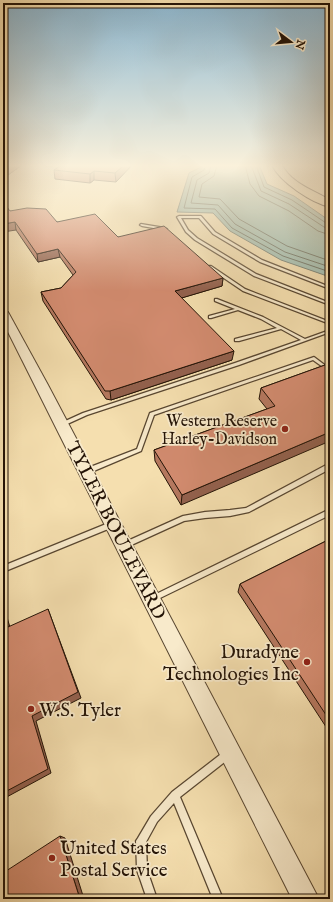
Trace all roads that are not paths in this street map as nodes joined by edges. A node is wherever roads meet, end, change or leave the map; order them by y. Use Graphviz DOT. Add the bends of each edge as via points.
graph roads {
  1 [pos="142,225"];
  2 [pos="170,232"];
  3 [pos="208,266"];
  4 [pos="330,288"];
  5 [pos="216,300"];
  6 [pos="330,304"];
  7 [pos="238,309"];
  8 [pos="3,312"];
  9 [pos="210,317"];
  10 [pos="330,323"];
  11 [pos="281,328"];
  12 [pos="330,331"];
  13 [pos="237,340"];
  14 [pos="304,340"];
  15 [pos="330,371"];
  16 [pos="63,424"];
  17 [pos="330,466"];
  18 [pos="87,471"];
  19 [pos="330,512"];
  20 [pos="114,524"];
  21 [pos="124,545"];
  22 [pos="3,569"];
  23 [pos="152,599"];
  24 [pos="230,753"];
  25 [pos="175,795"];
  26 [pos="152,899"];
  27 [pos="218,899"];
  28 [pos="306,899"];
  1 -- 2 [label="lane"];
  3 -- 10 [label="lane" via="244,290"];
  4 -- 6 [label="lane" via="261,261 214,233 200,217 179,218 196,239 255,276"];
  5 -- 7 [label="lane"];
  7 -- 9 [label="lane"];
  7 -- 11 [label="lane"];
  8 -- 16 [label="street, TYLER BOULEVARD"];
  11 -- 13 [label="lane"];
  11 -- 14 [label="lane"];
  12 -- 14 [label="lane"];
  14 -- 16 [label="lane" via="85,414"];
  15 -- 18 [label="lane" via="314,358 152,414 139,450"];
  16 -- 18 [label="street, TYLER BOULEVARD"];
  17 -- 21 [label="lane" via="247,510 183,520"];
  18 -- 20 [label="street, TYLER BOULEVARD"];
  19 -- 23 [label="lane"];
  20 -- 21 [label="street, TYLER BOULEVARD"];
  20 -- 22 [label="lane"];
  21 -- 23 [label="street, TYLER BOULEVARD"];
  23 -- 24 [label="street, TYLER BOULEVARD"];
  24 -- 25 [label="lane"];
  24 -- 28 [label="street, TYLER BOULEVARD"];
  25 -- 26 [label="lane" via="154,819 141,841 142,870"];
  25 -- 27 [label="lane"];
}
